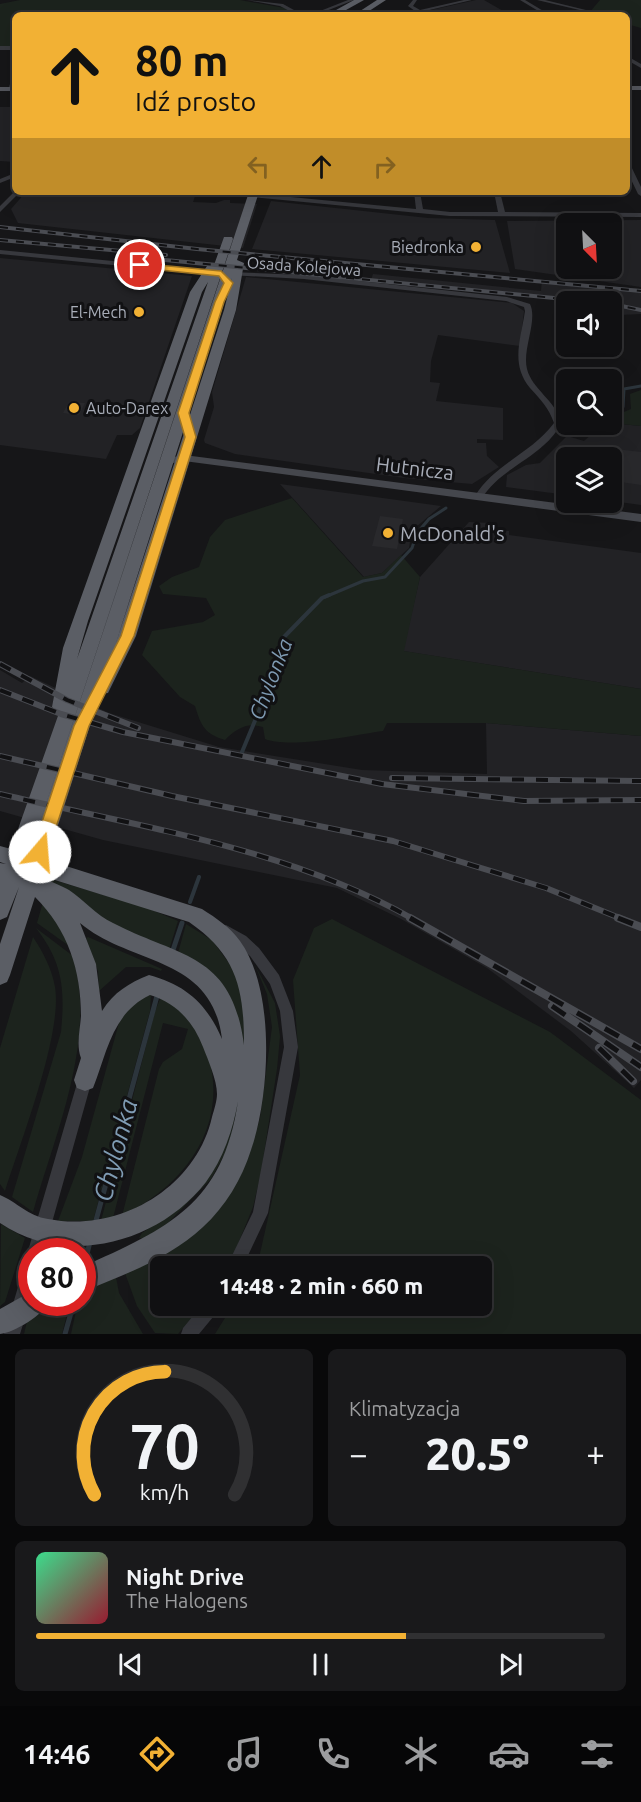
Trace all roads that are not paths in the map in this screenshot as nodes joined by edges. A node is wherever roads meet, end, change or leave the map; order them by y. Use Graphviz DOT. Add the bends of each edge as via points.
graph roads {
  1 [pos="249,0"];
  2 [pos="352,0"];
  3 [pos="360,0"];
  4 [pos="367,0"];
  5 [pos="376,0"];
  6 [pos="382,0"];
  7 [pos="414,0"];
  8 [pos="470,0"];
  9 [pos="522,0"];
  10 [pos="539,0"];
  11 [pos="419,11"];
  12 [pos="588,11"];
  13 [pos="295,12"];
  14 [pos="320,12"];
  15 [pos="337,12"];
  16 [pos="347,12"];
  17 [pos="355,12"];
  18 [pos="363,12"];
  19 [pos="414,12"];
  20 [pos="543,12"];
  21 [pos="630,170"];
  22 [pos="639,186"];
  23 [pos="641,194"];
  24 [pos="14,195"];
  25 [pos="242,195"];
  26 [pos="249,195"];
  27 [pos="253,195"];
  28 [pos="417,195"];
  29 [pos="498,195"];
  30 [pos="0,210"];
  31 [pos="420,212"];
  32 [pos="502,215"];
  33 [pos="641,215"];
  34 [pos="233,240"];
  35 [pos="0,252"];
  36 [pos="221,274"];
  37 [pos="146,434"];
  38 [pos="190,437"];
  39 [pos="139,453"];
  40 [pos="184,458"];
  41 [pos="479,496"];
  42 [pos="641,518"];
  43 [pos="82,726"];
  44 [pos="52,757"];
  45 [pos="0,854"];
  46 [pos="0,872"];
  47 [pos="30,883"];
  48 [pos="0,911"];
  49 [pos="203,920"];
  50 [pos="0,975"];
  51 [pos="85,1080"];
  52 [pos="228,1094"];
  53 [pos="0,1207"];
  54 [pos="40,1238"];
  55 [pos="239,1256"];
  56 [pos="96,1273"];
  57 [pos="18,1312"];
  58 [pos="18,1314"];
  59 [pos="203,1316"];
  60 [pos="0,1323"];
  61 [pos="12,1334"];
  62 [pos="189,1334"];
  1 -- 13 [label="street" via="281,5"];
  2 -- 14 [label="street"];
  3 -- 15 [label="highway"];
  4 -- 16 [label="highway"];
  5 -- 17 [label="highway"];
  6 -- 18 [label="highway"];
  7 -- 11 [label="street" via="410,6"];
  8 -- 11 [label="street"];
  9 -- 20 [label="street"];
  10 -- 12 [label="street"];
  11 -- 19 [label="street"];
  21 -- 22 [label="street"];
  22 -- 23 [label="street"];
  24 -- 30 [label="street"];
  25 -- 34 [label="highway"];
  26 -- 31 [label="street"];
  27 -- 34 [label="highway"];
  28 -- 31 [label="street"];
  29 -- 32 [label="street"];
  31 -- 32 [label="street"];
  32 -- 33 [label="street"];
  34 -- 37 [label="highway" via="196,292"];
  34 -- 38 [label="highway" via="236,288"];
  34 -- 43 [label="highway"];
  34 -- 44 [label="highway"];
  35 -- 36 [label="street, Osada Kolejowa"];
  36 -- 37 [label="street" via="208,281 207,302 169,412"];
  36 -- 38 [label="street" via="229,283 219,302 183,413"];
  36 -- 41 [label="street, Osada Kolejowa" via="304,278 521,302 529,311 523,366 526,376 554,411 558,423 542,445 492,479"];
  37 -- 39 [label="highway"];
  38 -- 40 [label="highway"];
  39 -- 40 [label="main road, Hutnicza" via="160,460"];
  39 -- 44 [label="highway" via="71,648"];
  40 -- 41 [label="main road, Hutnicza"];
  40 -- 43 [label="highway" via="128,636"];
  41 -- 42 [label="main road, Hutnicza"];
  43 -- 50 [label="highway"];
  44 -- 48 [label="highway"];
  45 -- 49 [label="highway"];
  46 -- 47 [label="highway"];
  47 -- 51 [label="highway" via="60,910 83,956 91,998 92,1035"];
  47 -- 52 [label="highway" via="64,898 103,928 187,964 204,977 218,995 232,1031 233,1075"];
  49 -- 55 [label="street" via="240,938 263,960 273,973 290,1021 288,1069 262,1203"];
  49 -- 56 [label="highway" via="232,948 252,994 257,1036 244,1135 236,1160 206,1207 174,1234"];
  51 -- 52 [label="highway" via="112,1011 125,997 149,985 174,992 196,1012 219,1059"];
  51 -- 54 [label="street"];
  52 -- 53 [label="highway" via="220,1131 203,1165 174,1198 152,1215 100,1234 68,1235 27,1226"];
  57 -- 60 [label="highway"];
  58 -- 61 [label="street"];
  59 -- 62 [label="street"];
}
